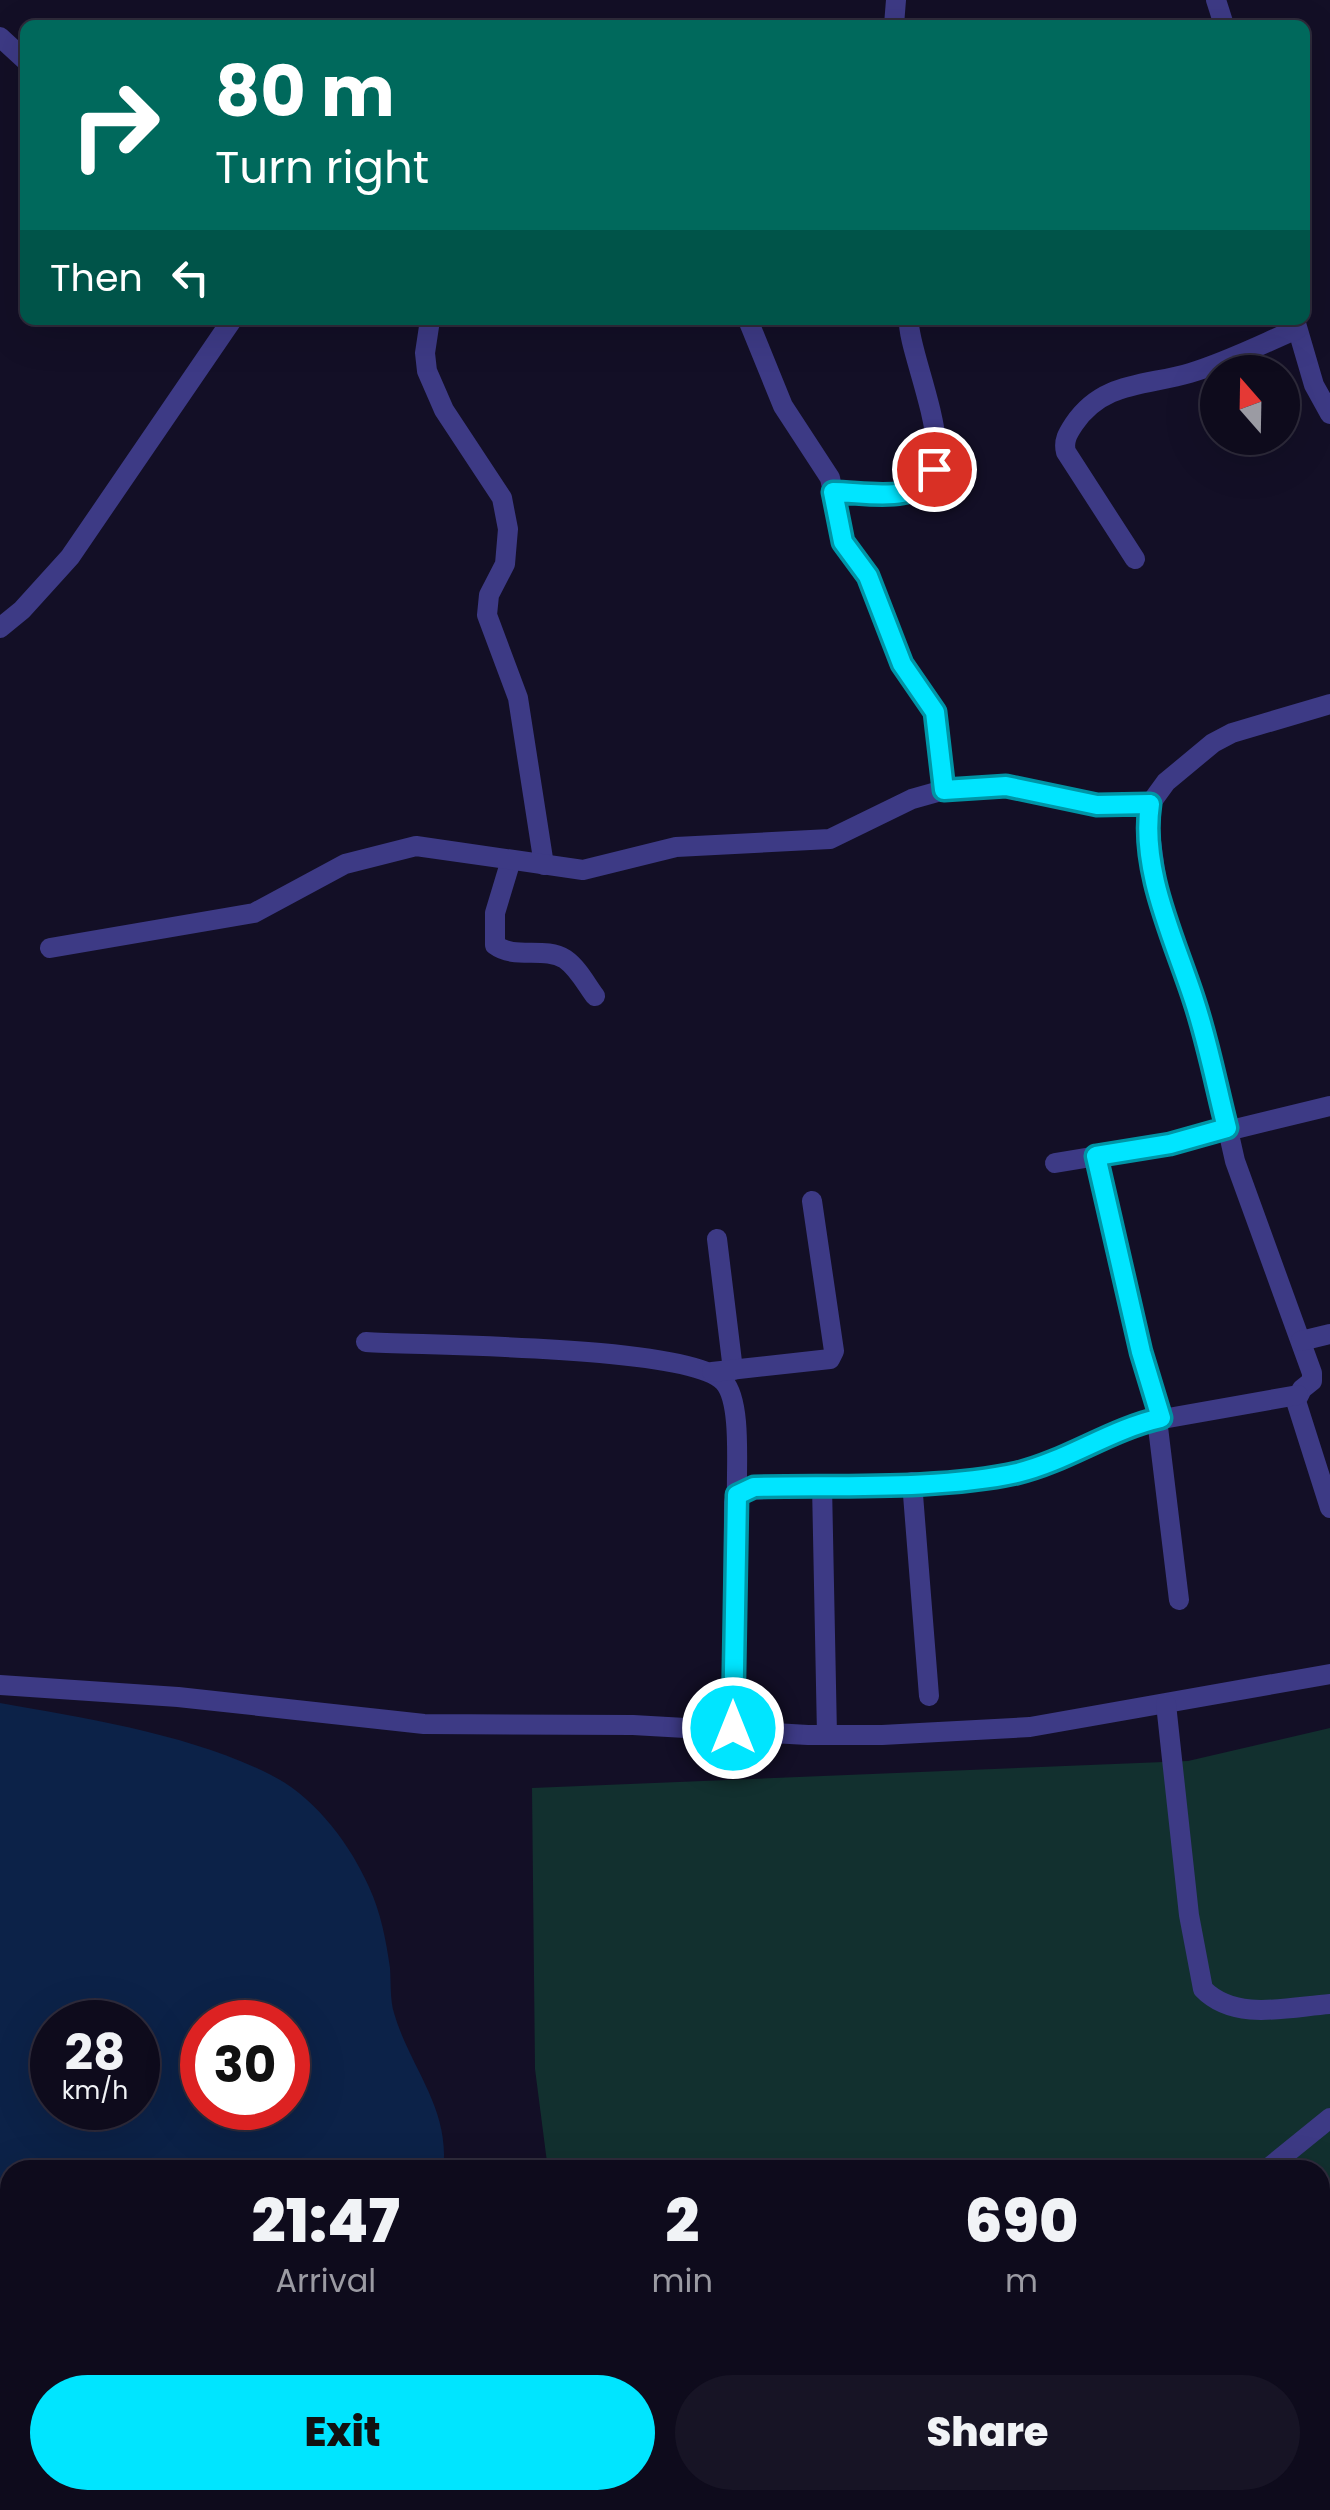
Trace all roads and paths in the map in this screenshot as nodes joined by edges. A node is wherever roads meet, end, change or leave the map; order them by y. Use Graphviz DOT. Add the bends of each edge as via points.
graph roads {
  1 [pos="0,37"];
  2 [pos="20,55"];
  3 [pos="229,325"];
  4 [pos="429,325"];
  5 [pos="750,325"];
  6 [pos="908,325"];
  7 [pos="1294,325"];
  8 [pos="1296,325"];
  9 [pos="1330,414"];
  10 [pos="833,492"];
  11 [pos="1135,559"];
  12 [pos="0,628"];
  13 [pos="1330,704"];
  14 [pos="944,790"];
  15 [pos="1150,804"];
  16 [pos="511,860"];
  17 [pos="544,865"];
  18 [pos="50,948"];
  19 [pos="596,996"];
  20 [pos="1330,1106"];
  21 [pos="1219,1132"];
  22 [pos="1096,1156"];
  23 [pos="1056,1163"];
  24 [pos="812,1201"];
  25 [pos="717,1239"];
  26 [pos="1330,1334"];
  27 [pos="1301,1341"];
  28 [pos="366,1342"];
  29 [pos="733,1370"];
  30 [pos="712,1372"];
  31 [pos="1304,1388"];
  32 [pos="1159,1419"];
  33 [pos="912,1482"];
  34 [pos="822,1485"];
  35 [pos="737,1495"];
  36 [pos="1330,1508"];
  37 [pos="1179,1600"];
  38 [pos="1330,1674"];
  39 [pos="0,1685"];
  40 [pos="930,1696"];
  41 [pos="1166,1704"];
  42 [pos="733,1728"];
  43 [pos="827,1735"];
  44 [pos="1330,2004"];
  45 [pos="1330,2118"];
  46 [pos="1278,2160"];
  1 -- 2 [label="street"];
  3 -- 12 [label="street" via="70,557"];
  4 -- 17 [label="street" via="425,352 434,387 502,498 505,564 488,595 487,615 518,698"];
  5 -- 10 [label="street" via="783,406 823,464"];
  6 -- 10 [label="street" via="936,430 928,484 911,493"];
  7 -- 11 [label="street" via="1189,374 1124,385 1076,421 1066,452"];
  8 -- 9 [label="street" via="1314,386"];
  10 -- 14 [label="street" via="843,542 868,576 902,664 935,712"];
  13 -- 15 [label="street" via="1213,743"];
  14 -- 15 [label="street" via="1006,786 1097,805"];
  14 -- 17 [label="street" via="830,839 676,847 584,870"];
  15 -- 21 [label="street" via="1159,900 1192,995"];
  16 -- 17 [label="street"];
  16 -- 18 [label="street" via="432,846 398,849 344,864 242,917"];
  16 -- 19 [label="street" via="495,913 495,945 559,956"];
  20 -- 21 [label="street"];
  21 -- 22 [label="street"];
  21 -- 27 [label="street"];
  22 -- 23 [label="street"];
  22 -- 32 [label="street"];
  24 -- 29 [label="street" via="834,1351 822,1362"];
  25 -- 29 [label="street"];
  26 -- 27 [label="street"];
  27 -- 31 [label="street"];
  28 -- 30 [label="street" via="634,1355"];
  29 -- 30 [label="street"];
  30 -- 35 [label="street" via="734,1406"];
  31 -- 32 [label="street"];
  31 -- 36 [label="street" via="1298,1411"];
  32 -- 33 [label="street" via="1015,1473"];
  32 -- 37 [label="street"];
  33 -- 34 [label="street"];
  33 -- 40 [label="street"];
  34 -- 35 [label="street" via="754,1487"];
  34 -- 43 [label="street"];
  35 -- 42 [label="street"];
  38 -- 41 [label="street"];
  39 -- 42 [label="street" via="424,1724"];
  41 -- 43 [label="street" via="1030,1727"];
  41 -- 44 [label="street" via="1202,1989 1224,2004 1257,2010"];
  42 -- 43 [label="street"];
  45 -- 46 [label="street"];
}
